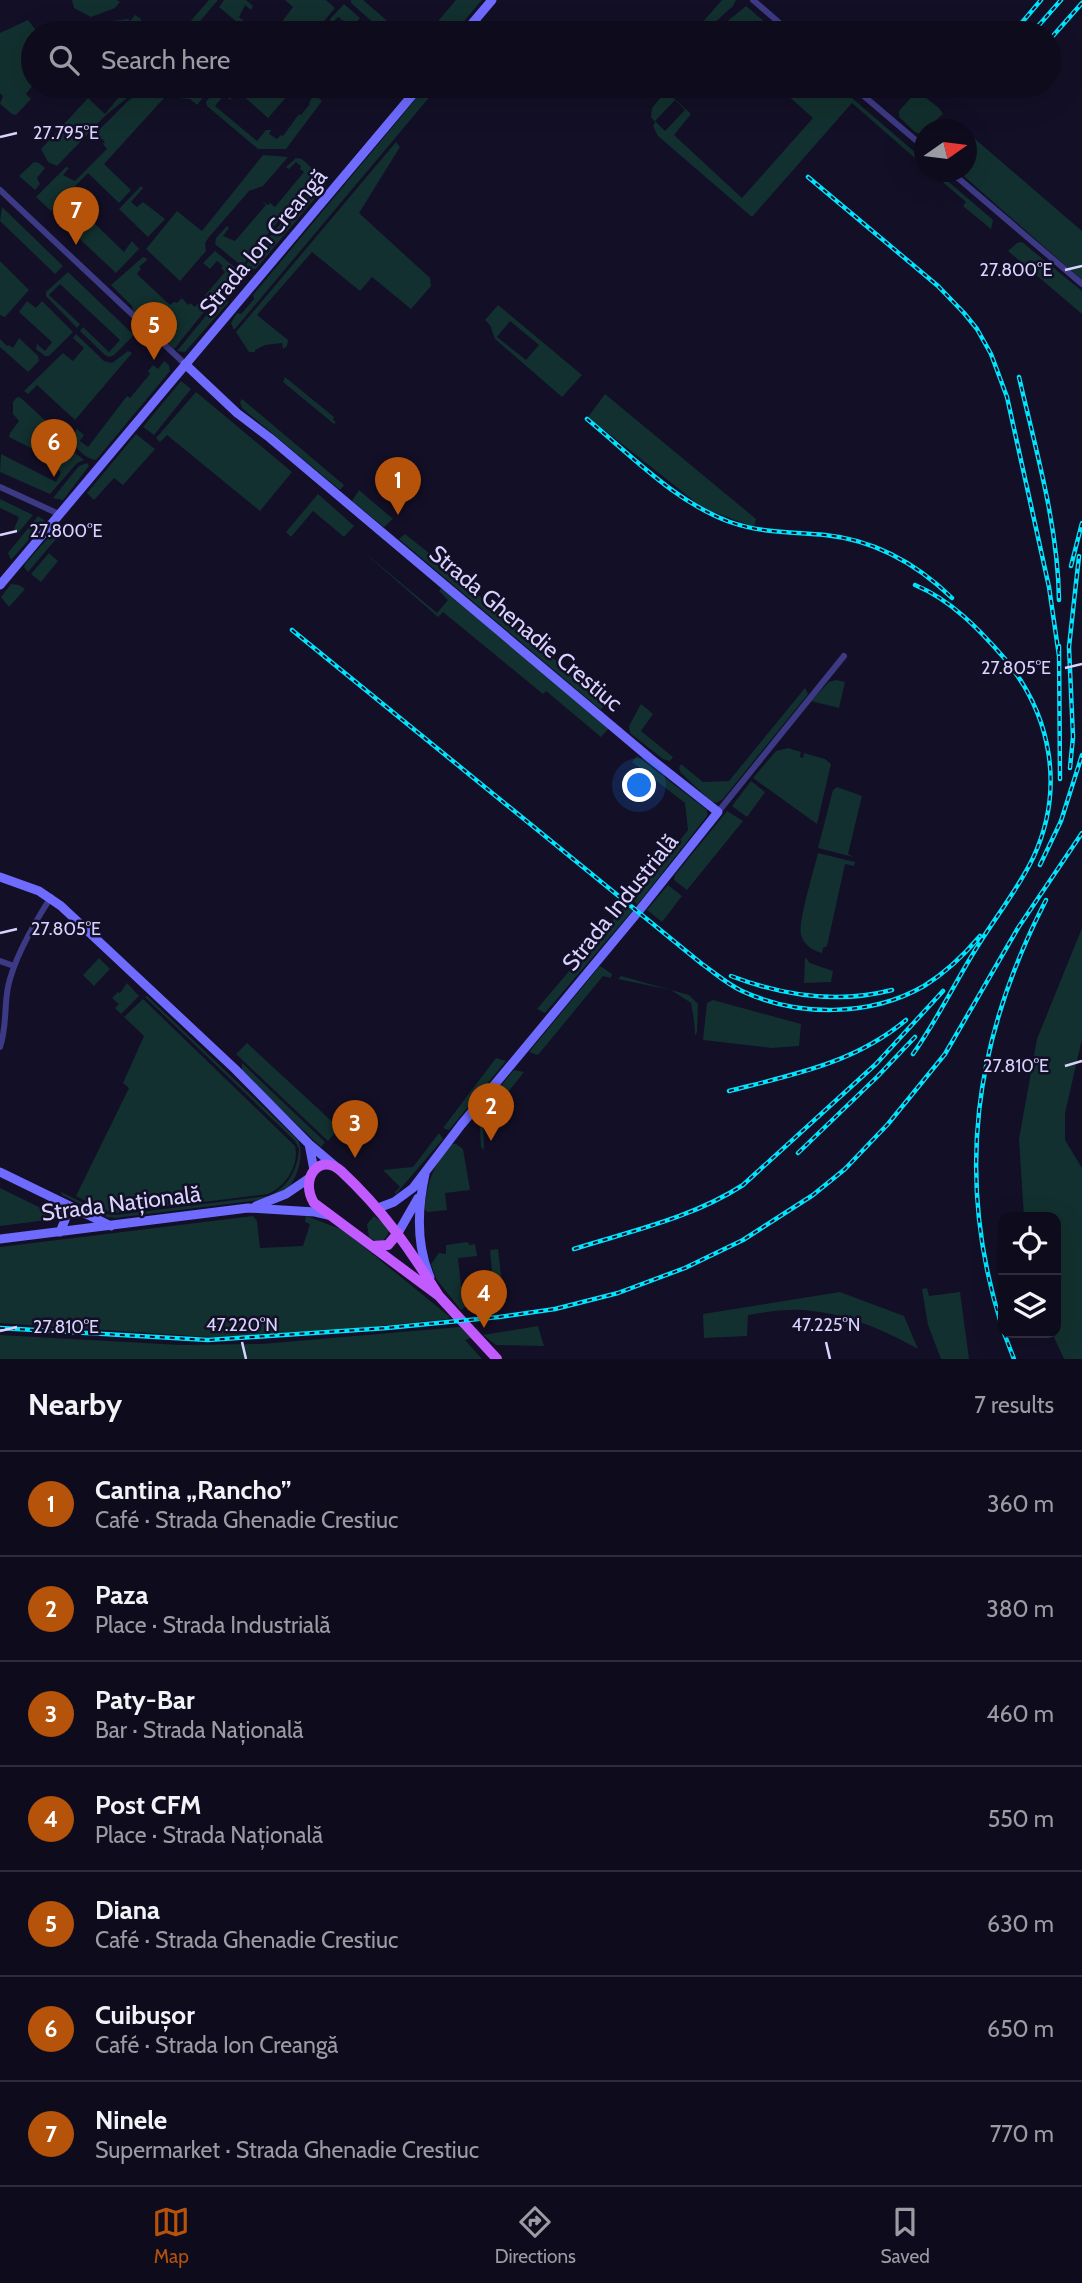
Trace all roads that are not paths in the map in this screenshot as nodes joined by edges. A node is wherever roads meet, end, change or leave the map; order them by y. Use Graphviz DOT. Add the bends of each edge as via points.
graph roads {
  1 [pos="492,0"];
  2 [pos="753,0"];
  3 [pos="474,21"];
  4 [pos="777,21"];
  5 [pos="410,98"];
  6 [pos="866,98"];
  7 [pos="914,139"];
  8 [pos="963,182"];
  9 [pos="0,190"];
  10 [pos="1082,284"];
  11 [pos="185,364"];
  12 [pos="0,487"];
  13 [pos="59,514"];
  14 [pos="0,584"];
  15 [pos="845,656"];
  16 [pos="718,812"];
  17 [pos="0,877"];
  18 [pos="51,897"];
  19 [pos="0,961"];
  20 [pos="14,967"];
  21 [pos="0,1046"];
  22 [pos="309,1144"];
  23 [pos="338,1168"];
  24 [pos="0,1172"];
  25 [pos="426,1172"];
  26 [pos="311,1174"];
  27 [pos="421,1194"];
  28 [pos="61,1202"];
  29 [pos="248,1208"];
  30 [pos="378,1208"];
  31 [pos="331,1216"];
  32 [pos="111,1226"];
  33 [pos="60,1232"];
  34 [pos="398,1233"];
  35 [pos="0,1240"];
  36 [pos="372,1246"];
  37 [pos="439,1296"];
  38 [pos="497,1359"];
  1 -- 3 [label="street"];
  2 -- 4 [label="street"];
  5 -- 11 [label="street, Strada Ion Creangă"];
  6 -- 7 [label="street"];
  8 -- 10 [label="street"];
  9 -- 11 [label="street, Strada Ghenadie Crestiuc"];
  11 -- 13 [label="street, Strada Ion Creangă"];
  11 -- 16 [label="street, Strada Ghenadie Crestiuc"];
  12 -- 13 [label="street"];
  13 -- 14 [label="street, Strada Ion Creangă"];
  15 -- 16 [label="street, Strada Industrială"];
  16 -- 25 [label="street, Strada Industrială"];
  17 -- 18 [label="street"];
  18 -- 20 [label="street"];
  18 -- 22 [label="street"];
  19 -- 20 [label="street"];
  20 -- 21 [label="street"];
  22 -- 23 [label="street"];
  22 -- 26 [label="street"];
  23 -- 26 [label="main road, Strada Națională" via="324,1166"];
  23 -- 30 [label="main road, Strada Națională"];
  24 -- 28 [label="street"];
  25 -- 27 [label="street, Strada Industrială"];
  25 -- 30 [label="street, Strada Industrială" via="403,1196"];
  26 -- 29 [label="street, Strada Națională" via="286,1194"];
  26 -- 31 [label="main road, Strada Națională" via="309,1194"];
  27 -- 34 [label="street, Strada Industrială"];
  27 -- 37 [label="street, Strada Industrială" via="421,1246"];
  28 -- 32 [label="street"];
  28 -- 33 [label="street" via="65,1220"];
  29 -- 31 [label="street, Strada Națională"];
  29 -- 32 [label="street, Strada Națională"];
  30 -- 34 [label="main road, Strada Națională"];
  31 -- 36 [label="main road, Strada Națională"];
  32 -- 33 [label="street, Strada Națională"];
  33 -- 35 [label="street, Strada Națională"];
  34 -- 36 [label="main road" via="388,1245"];
  34 -- 37 [label="main road, Strada Națională"];
  36 -- 37 [label="main road, Strada Națională"];
  37 -- 38 [label="main road, Strada Națională"];
}
